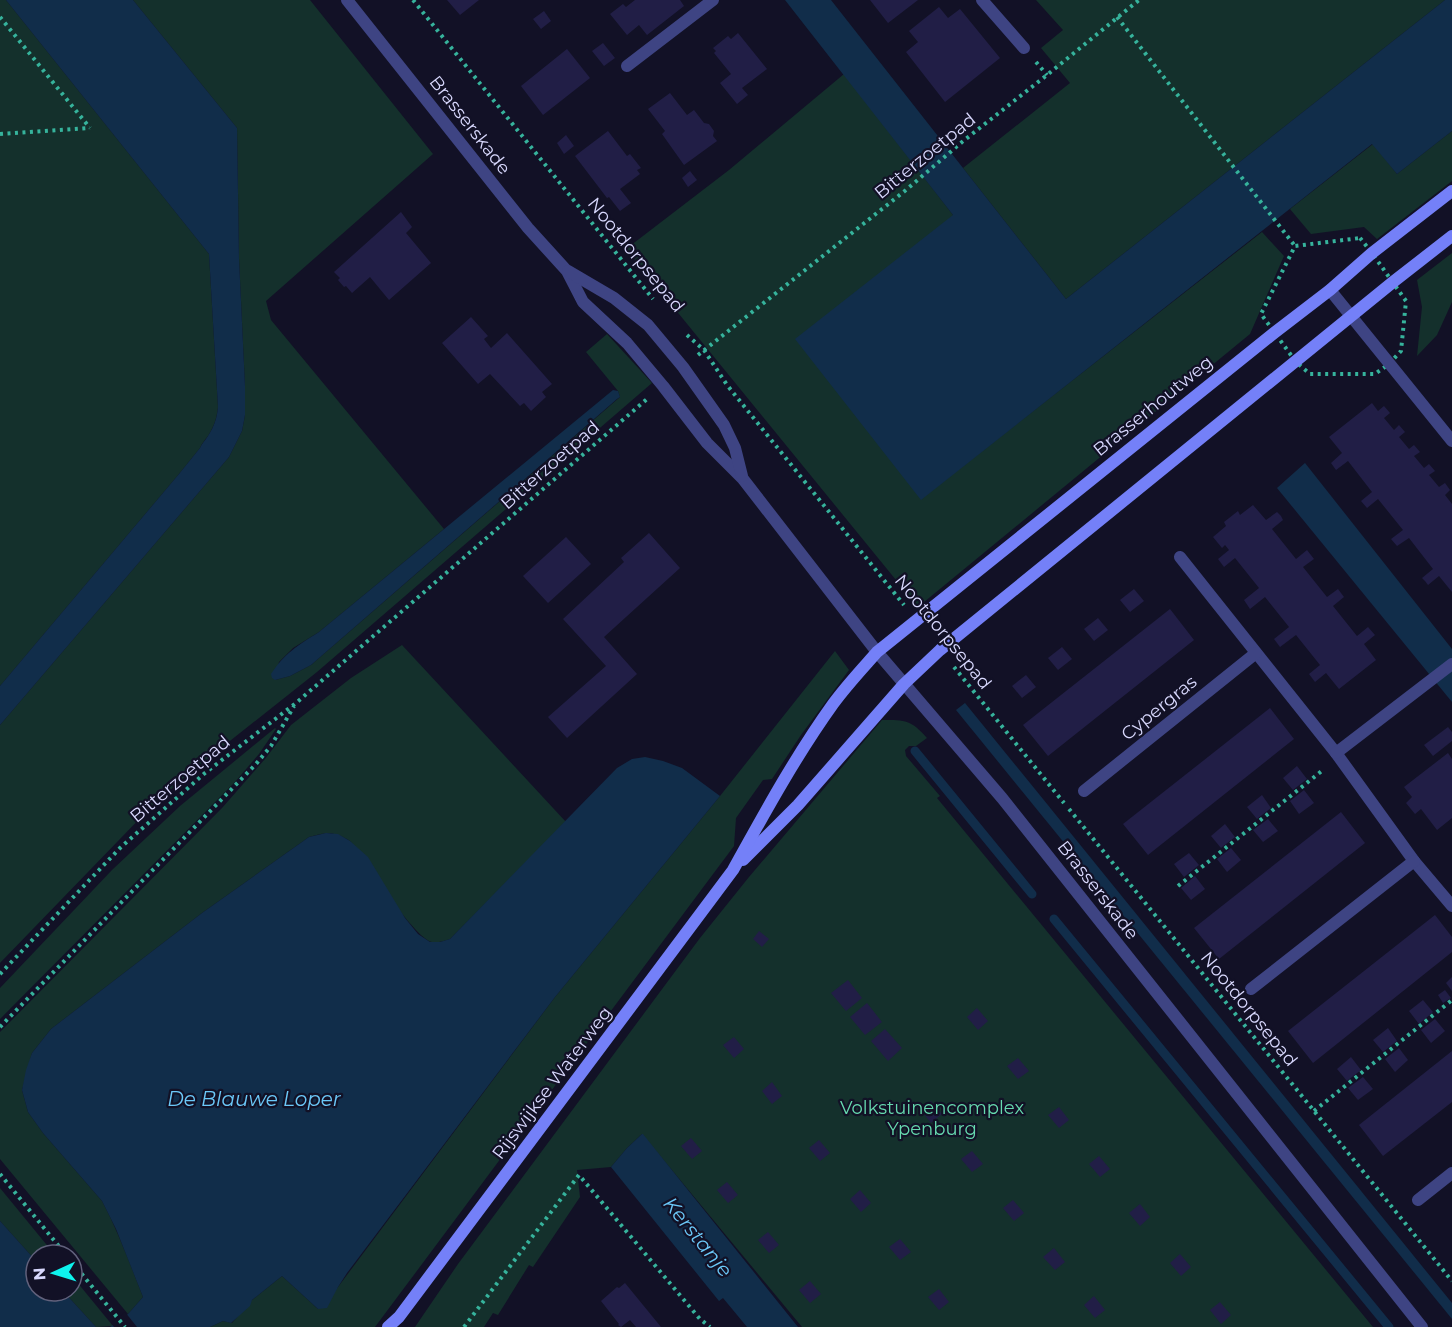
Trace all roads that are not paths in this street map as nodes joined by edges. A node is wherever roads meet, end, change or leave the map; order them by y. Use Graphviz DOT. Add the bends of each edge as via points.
graph roads {
  1 [pos="347,0"];
  2 [pos="712,0"];
  3 [pos="982,0"];
  4 [pos="1024,48"];
  5 [pos="627,66"];
  6 [pos="1452,191"];
  7 [pos="1452,236"];
  8 [pos="567,271"];
  9 [pos="1330,290"];
  10 [pos="1352,316"];
  11 [pos="1452,441"];
  12 [pos="743,479"];
  13 [pos="1180,557"];
  14 [pos="877,652"];
  15 [pos="1256,653"];
  16 [pos="1452,664"];
  17 [pos="904,684"];
  18 [pos="1337,756"];
  19 [pos="1084,791"];
  20 [pos="1414,861"];
  21 [pos="733,870"];
  22 [pos="1452,906"];
  23 [pos="1251,989"];
  24 [pos="1452,1173"];
  25 [pos="1418,1200"];
  26 [pos="397,1322"];
  27 [pos="388,1327"];
  28 [pos="1422,1327"];
  1 -- 8 [label="street, Brasserskade" via="528,228"];
  2 -- 5 [label="street"];
  3 -- 4 [label="street"];
  6 -- 9 [label="main road, Brasserhoutweg"];
  7 -- 10 [label="main road"];
  8 -- 12 [label="street, Brasserskade" via="583,302 627,343 707,442"];
  8 -- 12 [label="street, Brasserskade" via="614,298 648,325 724,424"];
  9 -- 10 [label="street"];
  9 -- 14 [label="main road, Brasserhoutweg"];
  10 -- 11 [label="street"];
  10 -- 17 [label="main road" via="940,650"];
  12 -- 14 [label="street, Brasserskade"];
  13 -- 15 [label="street"];
  14 -- 17 [label="street, Brasserskade"];
  14 -- 21 [label="main road, Rijswijkse Waterweg" via="807,743"];
  15 -- 18 [label="street"];
  15 -- 19 [label="street, Cypergras"];
  16 -- 18 [label="street"];
  17 -- 21 [label="main road, Rijswijkse Waterweg" via="798,806"];
  17 -- 28 [label="street, Brasserskade" via="1002,798"];
  18 -- 20 [label="street"];
  20 -- 22 [label="street"];
  20 -- 23 [label="street"];
  21 -- 26 [label="main road, Rijswijkse Waterweg"];
  24 -- 25 [label="street"];
  26 -- 27 [label="main road, Rijswijkse Waterweg"];
}
